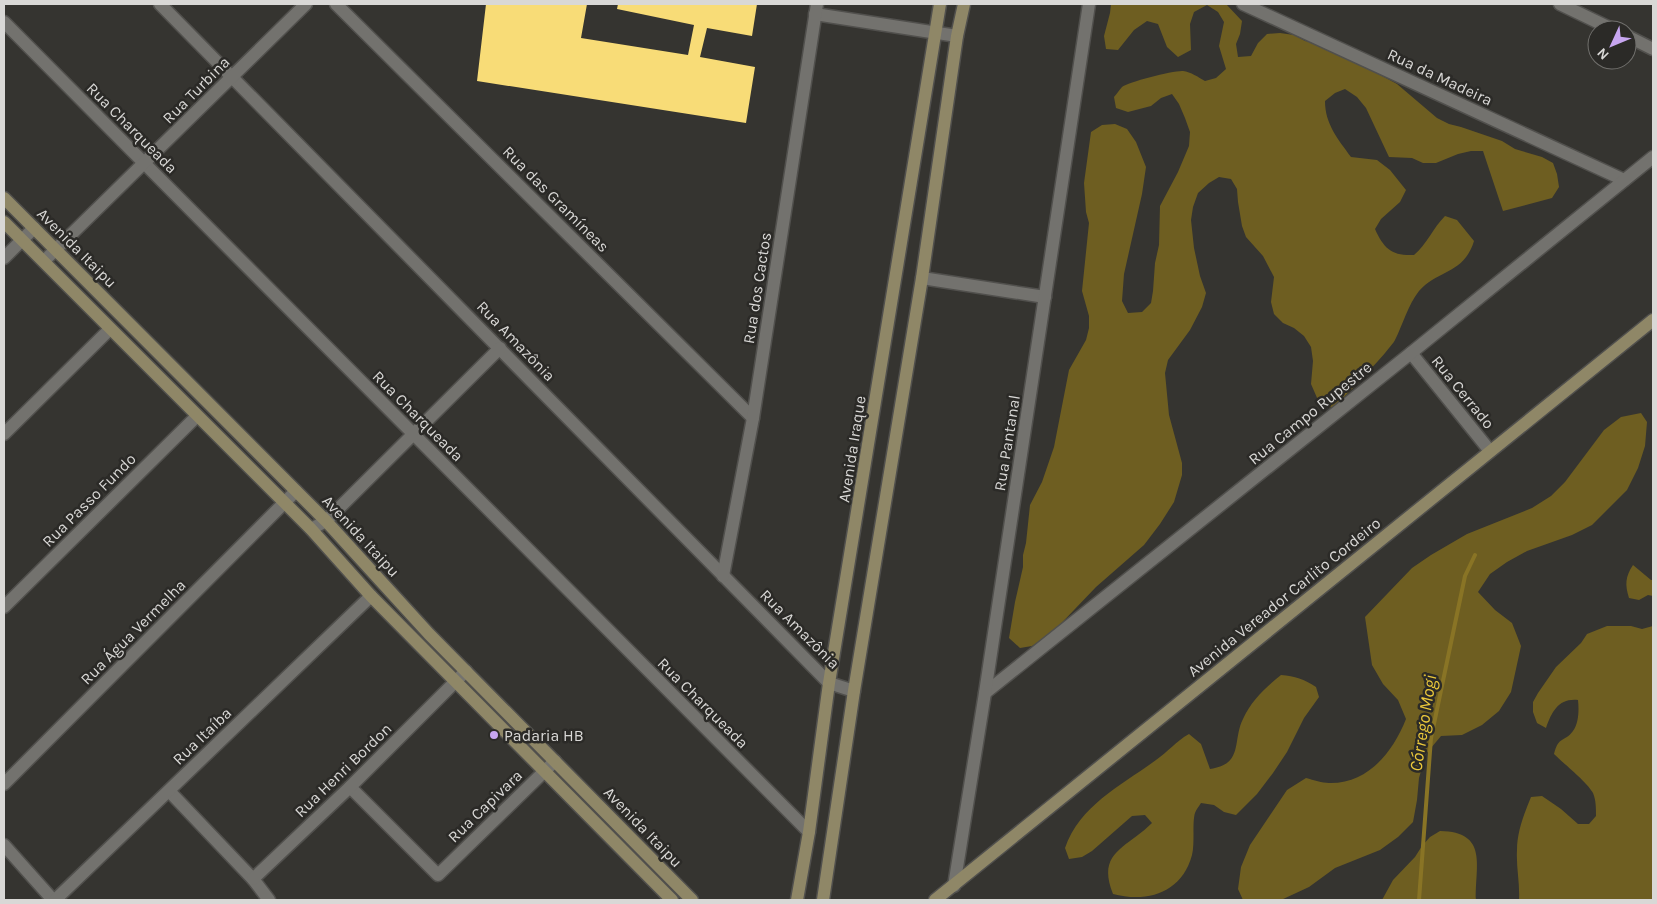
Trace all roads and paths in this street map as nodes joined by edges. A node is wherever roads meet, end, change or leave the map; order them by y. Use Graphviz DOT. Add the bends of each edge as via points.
graph roads {
  1 [pos="160,4"];
  2 [pos="306,4"];
  3 [pos="336,4"];
  4 [pos="940,4"];
  5 [pos="964,4"];
  6 [pos="1089,4"];
  7 [pos="1243,4"];
  8 [pos="1560,4"];
  9 [pos="816,9"];
  10 [pos="1593,20"];
  11 [pos="4,22"];
  12 [pos="935,32"];
  13 [pos="957,36"];
  14 [pos="1637,41"];
  15 [pos="1653,49"];
  16 [pos="233,76"];
  17 [pos="1653,157"];
  18 [pos="144,164"];
  19 [pos="1624,180"];
  20 [pos="4,198"];
  21 [pos="4,222"];
  22 [pos="34,228"];
  23 [pos="22,240"];
  24 [pos="55,250"];
  25 [pos="4,258"];
  26 [pos="44,261"];
  27 [pos="922,278"];
  28 [pos="1045,297"];
  29 [pos="1653,320"];
  30 [pos="110,329"];
  31 [pos="500,348"];
  32 [pos="1411,353"];
  33 [pos="197,416"];
  34 [pos="753,418"];
  35 [pos="4,434"];
  36 [pos="413,434"];
  37 [pos="1490,451"];
  38 [pos="296,491"];
  39 [pos="285,504"];
  40 [pos="326,521"];
  41 [pos="311,529"];
  42 [pos="723,576"];
  43 [pos="371,596"];
  44 [pos="4,607"];
  45 [pos="466,671"];
  46 [pos="455,682"];
  47 [pos="829,683"];
  48 [pos="854,691"];
  49 [pos="985,693"];
  50 [pos="555,760"];
  51 [pos="544,772"];
  52 [pos="4,784"];
  53 [pos="350,787"];
  54 [pos="169,791"];
  55 [pos="809,832"];
  56 [pos="4,845"];
  57 [pos="253,879"];
  58 [pos="954,886"];
  59 [pos="54,900"];
  60 [pos="269,900"];
  61 [pos="672,900"];
  62 [pos="692,900"];
  63 [pos="797,900"];
  64 [pos="822,900"];
  65 [pos="935,900"];
  1 -- 16 [label="street, Rua Amazônia"];
  2 -- 16 [label="street, Rua Turbina"];
  3 -- 34 [label="street, Rua das Gramíneas"];
  4 -- 12 [label="street, Avenida Iraque"];
  5 -- 13 [label="street"];
  6 -- 28 [label="street, Rua Pantanal"];
  7 -- 19 [label="street, Rua da Madeira"];
  8 -- 10 [label="street"];
  9 -- 12 [label="street"];
  9 -- 34 [label="street, Rua dos Cactos"];
  11 -- 18 [label="street, Rua Charqueada"];
  12 -- 13 [label="street"];
  12 -- 47 [label="street, Avenida Iraque"];
  13 -- 27 [label="street"];
  14 -- 15 [label="street"];
  16 -- 18 [label="street, Rua Turbina"];
  16 -- 31 [label="street, Rua Amazônia"];
  17 -- 19 [label="street, Rua Campo Rupestre"];
  18 -- 24 [label="street, Rua Turbina"];
  18 -- 36 [label="street, Rua Charqueada"];
  19 -- 32 [label="street, Rua Campo Rupestre"];
  20 -- 22 [label="street, Avenida Itaipu"];
  21 -- 23 [label="street, Avenida Itaipu"];
  22 -- 23 [label="street"];
  22 -- 24 [label="street, Avenida Itaipu"];
  23 -- 25 [label="street"];
  23 -- 26 [label="street, Avenida Itaipu"];
  24 -- 26 [label="street, Rua Turbina"];
  24 -- 38 [label="street, Avenida Itaipu"];
  26 -- 30 [label="street, Avenida Itaipu"];
  27 -- 28 [label="street"];
  27 -- 48 [label="street"];
  28 -- 49 [label="street, Rua Pantanal"];
  29 -- 37 [label="street, Avenida Vereador Carlito Cordeiro"];
  30 -- 33 [label="street, Avenida Itaipu"];
  30 -- 35 [label="street"];
  31 -- 36 [label="street"];
  31 -- 42 [label="street, Rua Amazônia"];
  32 -- 37 [label="street, Rua Cerrado"];
  32 -- 49 [label="street, Rua Campo Rupestre"];
  33 -- 39 [label="street, Avenida Itaipu"];
  33 -- 44 [label="street, Rua Passo Fundo"];
  34 -- 42 [label="street, Rua dos Cactos"];
  36 -- 40 [label="street"];
  36 -- 55 [label="street, Rua Charqueada"];
  37 -- 58 [label="street, Avenida Vereador Carlito Cordeiro"];
  38 -- 39 [label="street, Rua Água Vermelha"];
  38 -- 40 [label="street, Avenida Itaipu"];
  39 -- 41 [label="street, Avenida Itaipu"];
  39 -- 52 [label="street, Rua Água Vermelha"];
  40 -- 41 [label="street"];
  40 -- 45 [label="street, Avenida Itaipu"];
  41 -- 43 [label="street, Avenida Itaipu"];
  42 -- 47 [label="street, Rua Amazônia"];
  43 -- 46 [label="street, Avenida Itaipu"];
  43 -- 54 [label="street, Rua Itaíba"];
  45 -- 46 [label="street, Rua Henri Bordon"];
  45 -- 50 [label="street, Avenida Itaipu"];
  46 -- 51 [label="street, Avenida Itaipu"];
  46 -- 53 [label="street, Rua Henri Bordon"];
  47 -- 48 [label="street, Rua Amazônia"];
  47 -- 55 [label="street, Avenida Iraque"];
  48 -- 64 [label="street"];
  49 -- 58 [label="street, Rua Pantanal"];
  50 -- 51 [label="street, Rua Capivara"];
  50 -- 62 [label="street, Avenida Itaipu"];
  51 -- 53 [label="street, Rua Capivara" via="438,875"];
  51 -- 61 [label="street, Avenida Itaipu"];
  53 -- 57 [label="street, Rua Henri Bordon"];
  54 -- 57 [label="street"];
  54 -- 59 [label="street, Rua Itaíba"];
  55 -- 63 [label="street, Avenida Iraque"];
  56 -- 59 [label="street"];
  57 -- 60 [label="street"];
  58 -- 65 [label="street, Avenida Vereador Carlito Cordeiro"];
}
